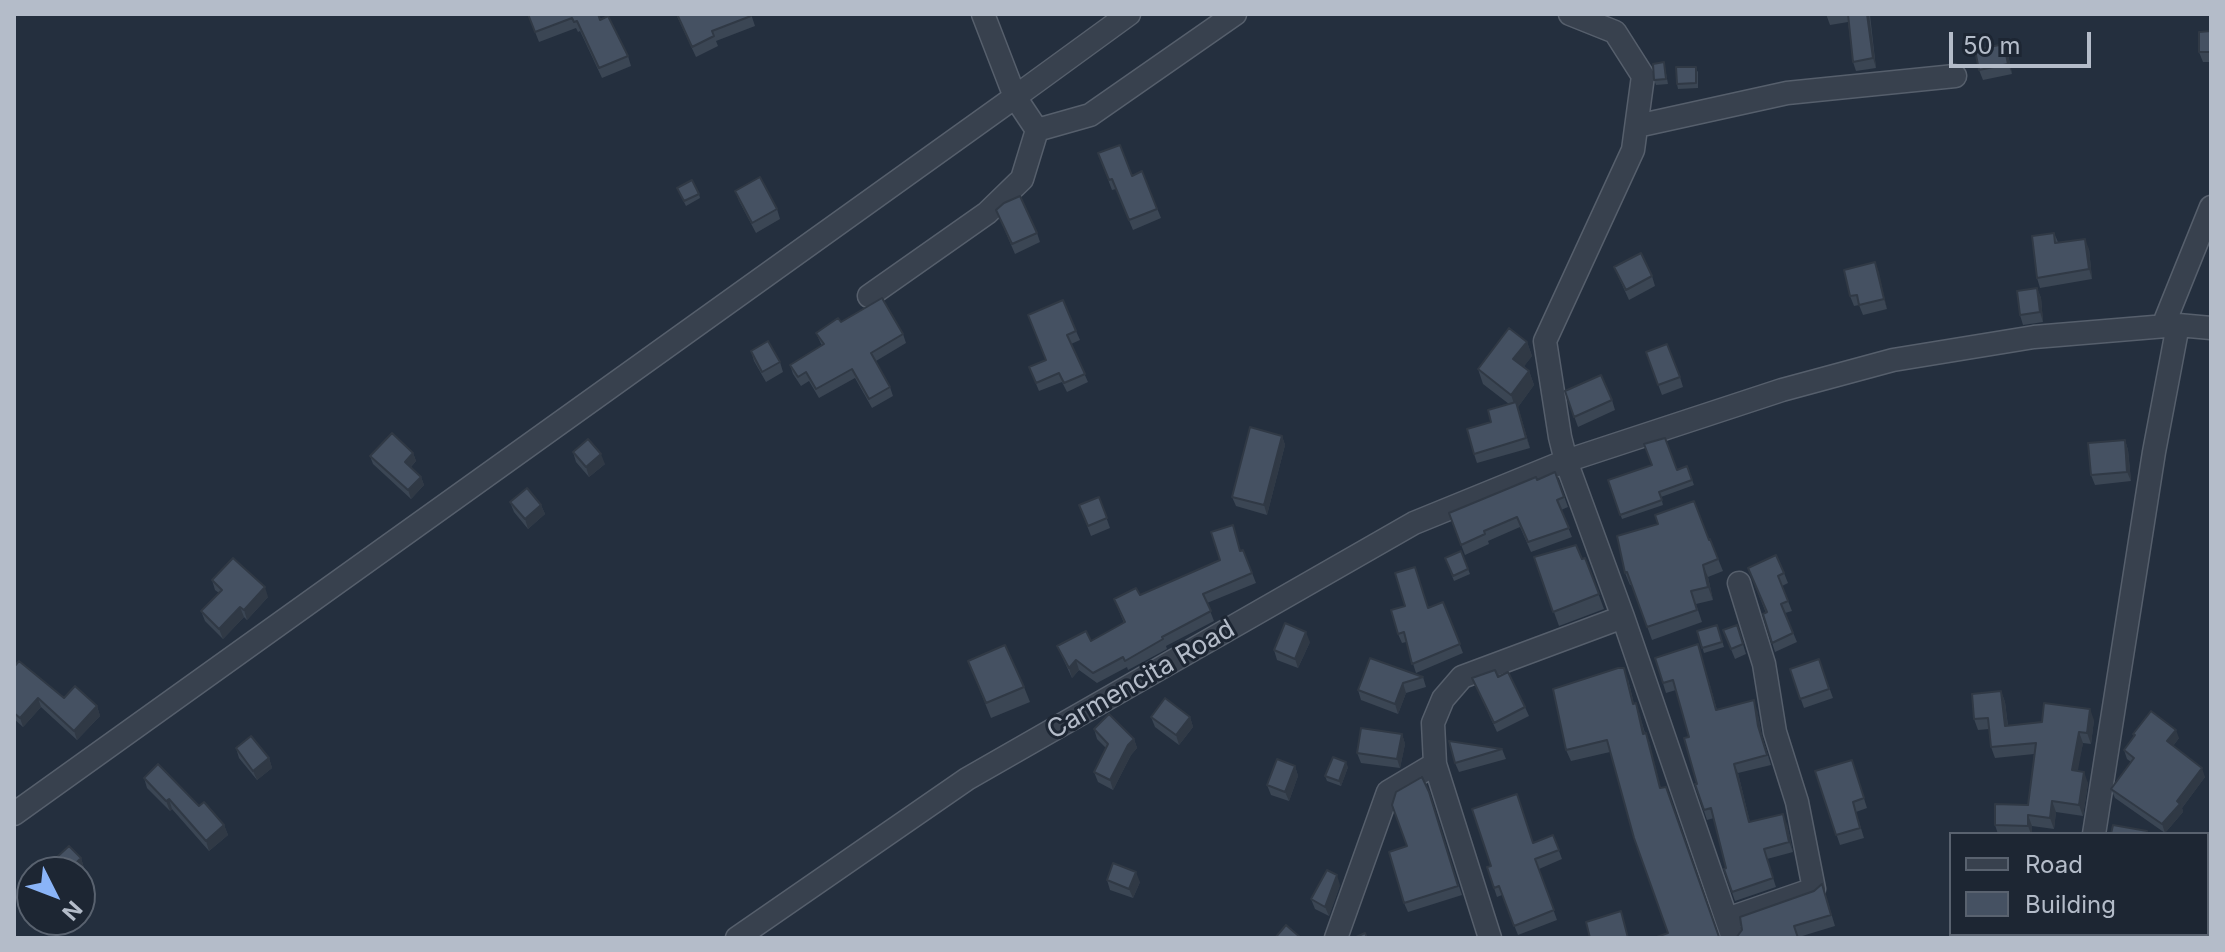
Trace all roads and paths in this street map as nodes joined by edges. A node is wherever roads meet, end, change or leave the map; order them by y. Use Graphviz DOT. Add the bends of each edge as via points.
graph roads {
  1 [pos="983,14"];
  2 [pos="1129,14"];
  3 [pos="1235,14"];
  4 [pos="1570,14"];
  5 [pos="1955,76"];
  6 [pos="1015,97"];
  7 [pos="1637,126"];
  8 [pos="1037,130"];
  9 [pos="2211,207"];
  10 [pos="869,296"];
  11 [pos="2170,325"];
  12 [pos="2211,328"];
  13 [pos="1566,461"];
  14 [pos="1739,583"];
  15 [pos="1623,617"];
  16 [pos="1435,764"];
  17 [pos="14,814"];
  18 [pos="2094,832"];
  19 [pos="1730,928"];
  20 [pos="737,938"];
  21 [pos="1336,938"];
  22 [pos="1490,938"];
  1 -- 6 [label="street"];
  2 -- 6 [label="street"];
  3 -- 8 [label="street" via="1090,115"];
  4 -- 7 [label="street" via="1615,32 1643,76"];
  5 -- 7 [label="street" via="1787,93"];
  6 -- 8 [label="street"];
  6 -- 17 [label="street"];
  7 -- 13 [label="street" via="1633,150 1545,341"];
  8 -- 10 [label="street" via="1022,179 987,213"];
  9 -- 11 [label="street"];
  11 -- 12 [label="street, Carmencita Road"];
  11 -- 13 [label="street, Carmencita Road" via="2034,337 1893,360 1782,390"];
  11 -- 18 [label="street"];
  13 -- 15 [label="street"];
  13 -- 20 [label="street, Carmencita Road" via="1414,523 967,779"];
  14 -- 19 [label="street" via="1764,664 1775,732 1797,802 1814,889"];
  15 -- 16 [label="street" via="1462,677 1443,699 1433,723"];
  15 -- 19 [label="street"];
  16 -- 21 [label="street" via="1388,792"];
  16 -- 22 [label="street"];
}
